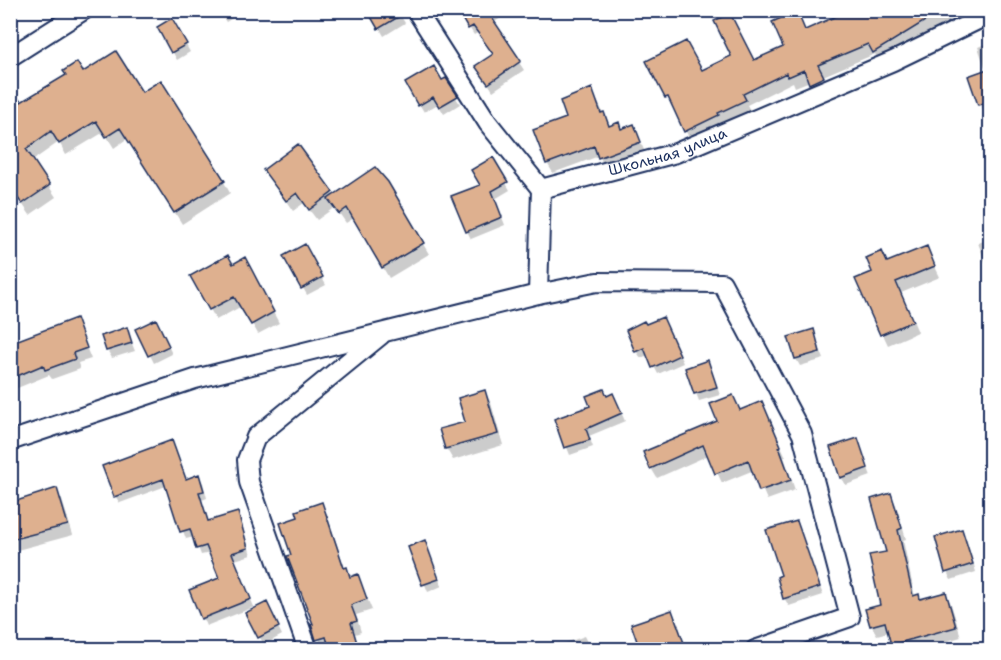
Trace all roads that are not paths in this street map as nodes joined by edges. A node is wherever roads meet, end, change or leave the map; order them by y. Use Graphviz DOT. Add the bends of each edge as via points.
graph roads {
  1 [pos="84,10"];
  2 [pos="416,10"];
  3 [pos="990,14"];
  4 [pos="10,57"];
  5 [pos="541,189"];
  6 [pos="538,294"];
  7 [pos="385,332"];
  8 [pos="10,441"];
  9 [pos="308,650"];
  10 [pos="755,650"];
  1 -- 4 [label="street"];
  2 -- 5 [label="street" via="488,123"];
  3 -- 5 [label="street, Школьная улица" via="893,61 676,153"];
  5 -- 6 [label="street"];
  6 -- 7 [label="street"];
  6 -- 10 [label="street" via="597,282 722,284 802,435 850,617"];
  7 -- 8 [label="street" via="195,379"];
  7 -- 9 [label="street" via="255,437 247,460 249,482"];
}
